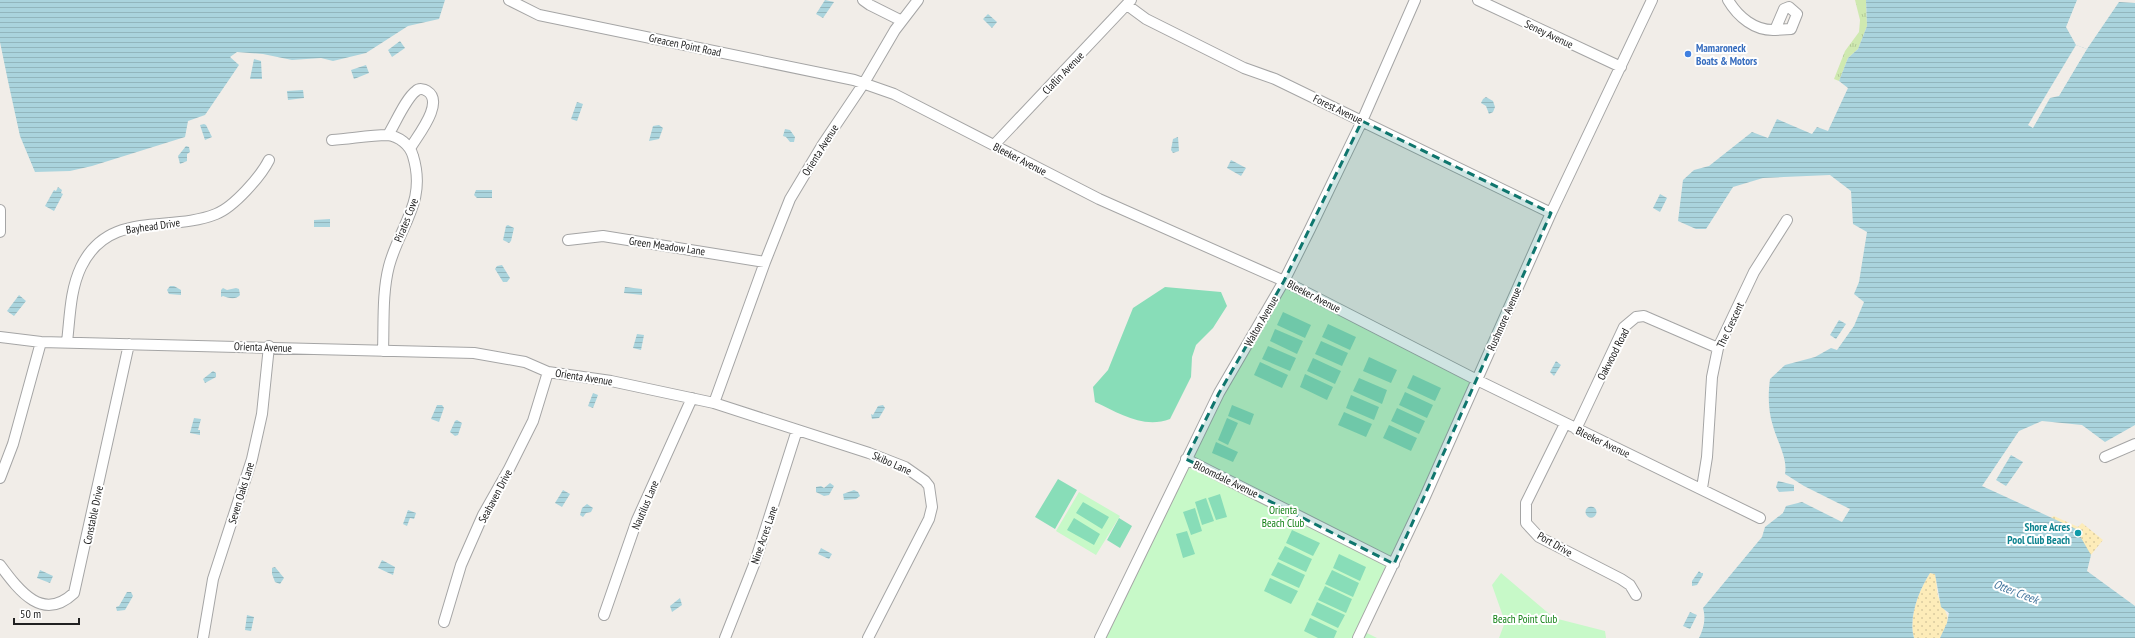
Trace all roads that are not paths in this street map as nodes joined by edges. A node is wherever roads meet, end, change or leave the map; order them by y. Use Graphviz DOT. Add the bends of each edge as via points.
graph roads {
  1 [pos="509,0"];
  2 [pos="863,0"];
  3 [pos="918,0"];
  4 [pos="1415,0"];
  5 [pos="1478,0"];
  6 [pos="1652,0"];
  7 [pos="1728,0"];
  8 [pos="1129,2"];
  9 [pos="902,21"];
  10 [pos="1775,30"];
  11 [pos="1621,67"];
  12 [pos="864,83"];
  13 [pos="1362,121"];
  14 [pos="388,135"];
  15 [pos="332,140"];
  16 [pos="994,145"];
  17 [pos="410,147"];
  18 [pos="269,160"];
  19 [pos="0,210"];
  20 [pos="1551,212"];
  21 [pos="1787,220"];
  22 [pos="0,232"];
  23 [pos="568,240"];
  24 [pos="765,262"];
  25 [pos="1284,281"];
  26 [pos="0,337"];
  27 [pos="41,342"];
  28 [pos="67,342"];
  29 [pos="129,344"];
  30 [pos="270,346"];
  31 [pos="1718,348"];
  32 [pos="383,351"];
  33 [pos="548,372"];
  34 [pos="1477,380"];
  35 [pos="692,398"];
  36 [pos="714,403"];
  37 [pos="1565,424"];
  38 [pos="1576,429"];
  39 [pos="797,430"];
  40 [pos="2135,444"];
  41 [pos="2105,457"];
  42 [pos="1186,459"];
  43 [pos="0,478"];
  44 [pos="1702,488"];
  45 [pos="1760,518"];
  46 [pos="1394,564"];
  47 [pos="0,566"];
  48 [pos="1636,595"];
  49 [pos="604,615"];
  50 [pos="444,622"];
  51 [pos="203,638"];
  52 [pos="725,638"];
  53 [pos="868,638"];
  54 [pos="1100,638"];
  55 [pos="1358,638"];
  1 -- 12 [label="street, Greacen Point Road" via="539,15"];
  2 -- 9 [label="street"];
  3 -- 9 [label="street, Orienta Avenue"];
  4 -- 13 [label="street, Walton Avenue"];
  5 -- 11 [label="street, Seney Avenue"];
  6 -- 11 [label="street, Rushmore Avenue"];
  7 -- 10 [label="street" via="1740,16 1753,26"];
  8 -- 13 [label="street, Forest Avenue" via="1146,19 1244,68 1275,79"];
  8 -- 16 [label="street, Claflin Avenue"];
  9 -- 12 [label="street, Orienta Avenue"];
  11 -- 20 [label="street, Rushmore Avenue"];
  12 -- 16 [label="street, Bleeker Avenue" via="894,94"];
  12 -- 24 [label="street, Orienta Avenue" via="790,199"];
  13 -- 20 [label="street, Forest Avenue"];
  13 -- 25 [label="street, Walton Avenue"];
  14 -- 15 [label="street"];
  14 -- 17 [label="street" via="398,138"];
  14 -- 17 [label="street" via="411,96 417,90 429,92 434,98 434,107"];
  16 -- 25 [label="street, Bleeker Avenue" via="1099,199"];
  17 -- 32 [label="street, Pirates Cove" via="416,166 418,188 389,267 385,290"];
  18 -- 28 [label="street, Bayhead Drive" via="242,195 218,214 192,220 131,226 115,232 103,241 81,266 75,284"];
  19 -- 22 [label="street"];
  20 -- 34 [label="street, Rushmore Avenue"];
  21 -- 31 [label="street, The Crescent" via="1754,272"];
  23 -- 24 [label="street, Green Meadow Lane" via="603,236"];
  24 -- 36 [label="street, Orienta Avenue"];
  25 -- 34 [label="street, Bleeker Avenue"];
  25 -- 42 [label="street, Walton Avenue" via="1219,392"];
  26 -- 27 [label="street, Orienta Avenue"];
  27 -- 28 [label="street, Orienta Avenue"];
  27 -- 43 [label="street" via="14,444"];
  28 -- 29 [label="street, Orienta Avenue"];
  29 -- 30 [label="street, Orienta Avenue"];
  29 -- 47 [label="street, Constable Drive" via="74,592 64,602 56,605 41,604 24,592"];
  30 -- 32 [label="street, Orienta Avenue"];
  30 -- 51 [label="street, Seven Oaks Lane" via="262,414 252,459 213,578"];
  31 -- 38 [label="street, Oakwood Road" via="1644,316 1636,317 1624,327"];
  31 -- 44 [label="street, The Crescent" via="1712,377 1707,457"];
  32 -- 33 [label="street, Orienta Avenue" via="474,353 525,362"];
  33 -- 35 [label="street, Orienta Avenue"];
  33 -- 50 [label="street, Seahaven Drive" via="533,421 483,514 461,565"];
  34 -- 37 [label="street, Bleeker Avenue"];
  34 -- 46 [label="street, Rushmore Avenue"];
  35 -- 36 [label="street, Orienta Avenue"];
  35 -- 49 [label="street, Nautilus Lane" via="637,520"];
  36 -- 39 [label="street, Skibo Lane"];
  37 -- 38 [label="street, Bleeker Avenue"];
  37 -- 48 [label="street, Port Drive" via="1526,503 1526,523 1539,537 1622,579 1630,585"];
  38 -- 44 [label="street, Bleeker Avenue"];
  39 -- 52 [label="street, Nine Acres Lane" via="755,562"];
  39 -- 53 [label="street, Skibo Lane" via="905,467 929,486 932,507 929,519"];
  40 -- 41 [label="street"];
  42 -- 46 [label="street, Bloomdale Avenue"];
  42 -- 54 [label="street, Walton Avenue"];
  44 -- 45 [label="street, Bleeker Avenue"];
  46 -- 55 [label="street, Rushmore Avenue"];
}
